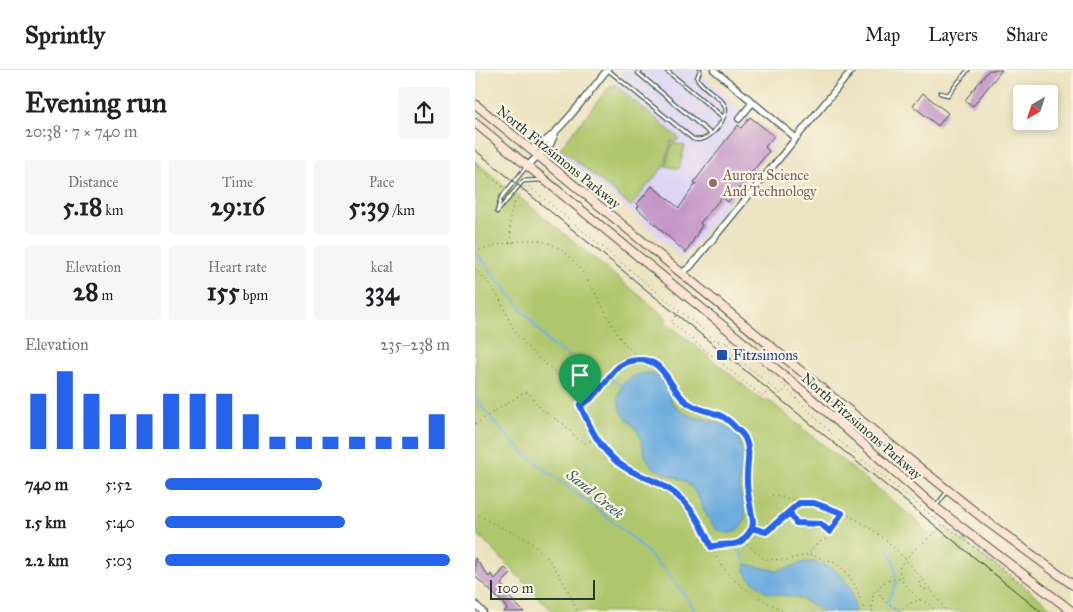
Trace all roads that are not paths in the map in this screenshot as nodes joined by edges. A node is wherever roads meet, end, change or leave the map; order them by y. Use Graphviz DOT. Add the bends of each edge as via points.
graph roads {
  1 [pos="607,70"];
  2 [pos="641,70"];
  3 [pos="666,70"];
  4 [pos="700,70"];
  5 [pos="713,70"];
  6 [pos="851,70"];
  7 [pos="968,70"];
  8 [pos="940,93"];
  9 [pos="753,102"];
  10 [pos="475,104"];
  11 [pos="723,117"];
  12 [pos="739,119"];
  13 [pos="475,123"];
  14 [pos="556,132"];
  15 [pos="711,134"];
  16 [pos="796,138"];
  17 [pos="530,149"];
  18 [pos="539,157"];
  19 [pos="527,166"];
  20 [pos="544,180"];
  21 [pos="681,273"];
  22 [pos="948,491"];
  23 [pos="935,507"];
  24 [pos="1073,585"];
  25 [pos="475,604"];
  26 [pos="483,612"];
  27 [pos="1073,612"];
  1 -- 14 [label="street"];
  1 -- 15 [label="lane" via="693,139 705,140"];
  2 -- 15 [label="lane" via="638,73"];
  3 -- 11 [label="lane"];
  4 -- 11 [label="lane" via="697,78 701,86 725,104"];
  5 -- 9 [label="street"];
  6 -- 16 [label="street"];
  7 -- 8 [label="lane" via="948,94"];
  9 -- 12 [label="street"];
  9 -- 16 [label="street"];
  10 -- 17 [label="main road, North Fitzsimons Parkway"];
  11 -- 15 [label="lane"];
  13 -- 19 [label="main road, North Fitzsimons Parkway"];
  14 -- 17 [label="street" via="537,148"];
  14 -- 18 [label="street"];
  16 -- 21 [label="street" via="690,267"];
  17 -- 18 [label="main road, North Fitzsimons Parkway"];
  18 -- 19 [label="street"];
  18 -- 21 [label="main road, North Fitzsimons Parkway"];
  19 -- 20 [label="main road, North Fitzsimons Parkway"];
  19 -- 20 [label="lane" via="501,198 497,212 521,183 529,179"];
  20 -- 23 [label="main road, North Fitzsimons Parkway" via="803,391"];
  21 -- 22 [label="main road, North Fitzsimons Parkway"];
  22 -- 23 [label="lane"];
  22 -- 24 [label="main road, North Fitzsimons Parkway"];
  23 -- 27 [label="main road, North Fitzsimons Parkway"];
  25 -- 26 [label="street"];
}
